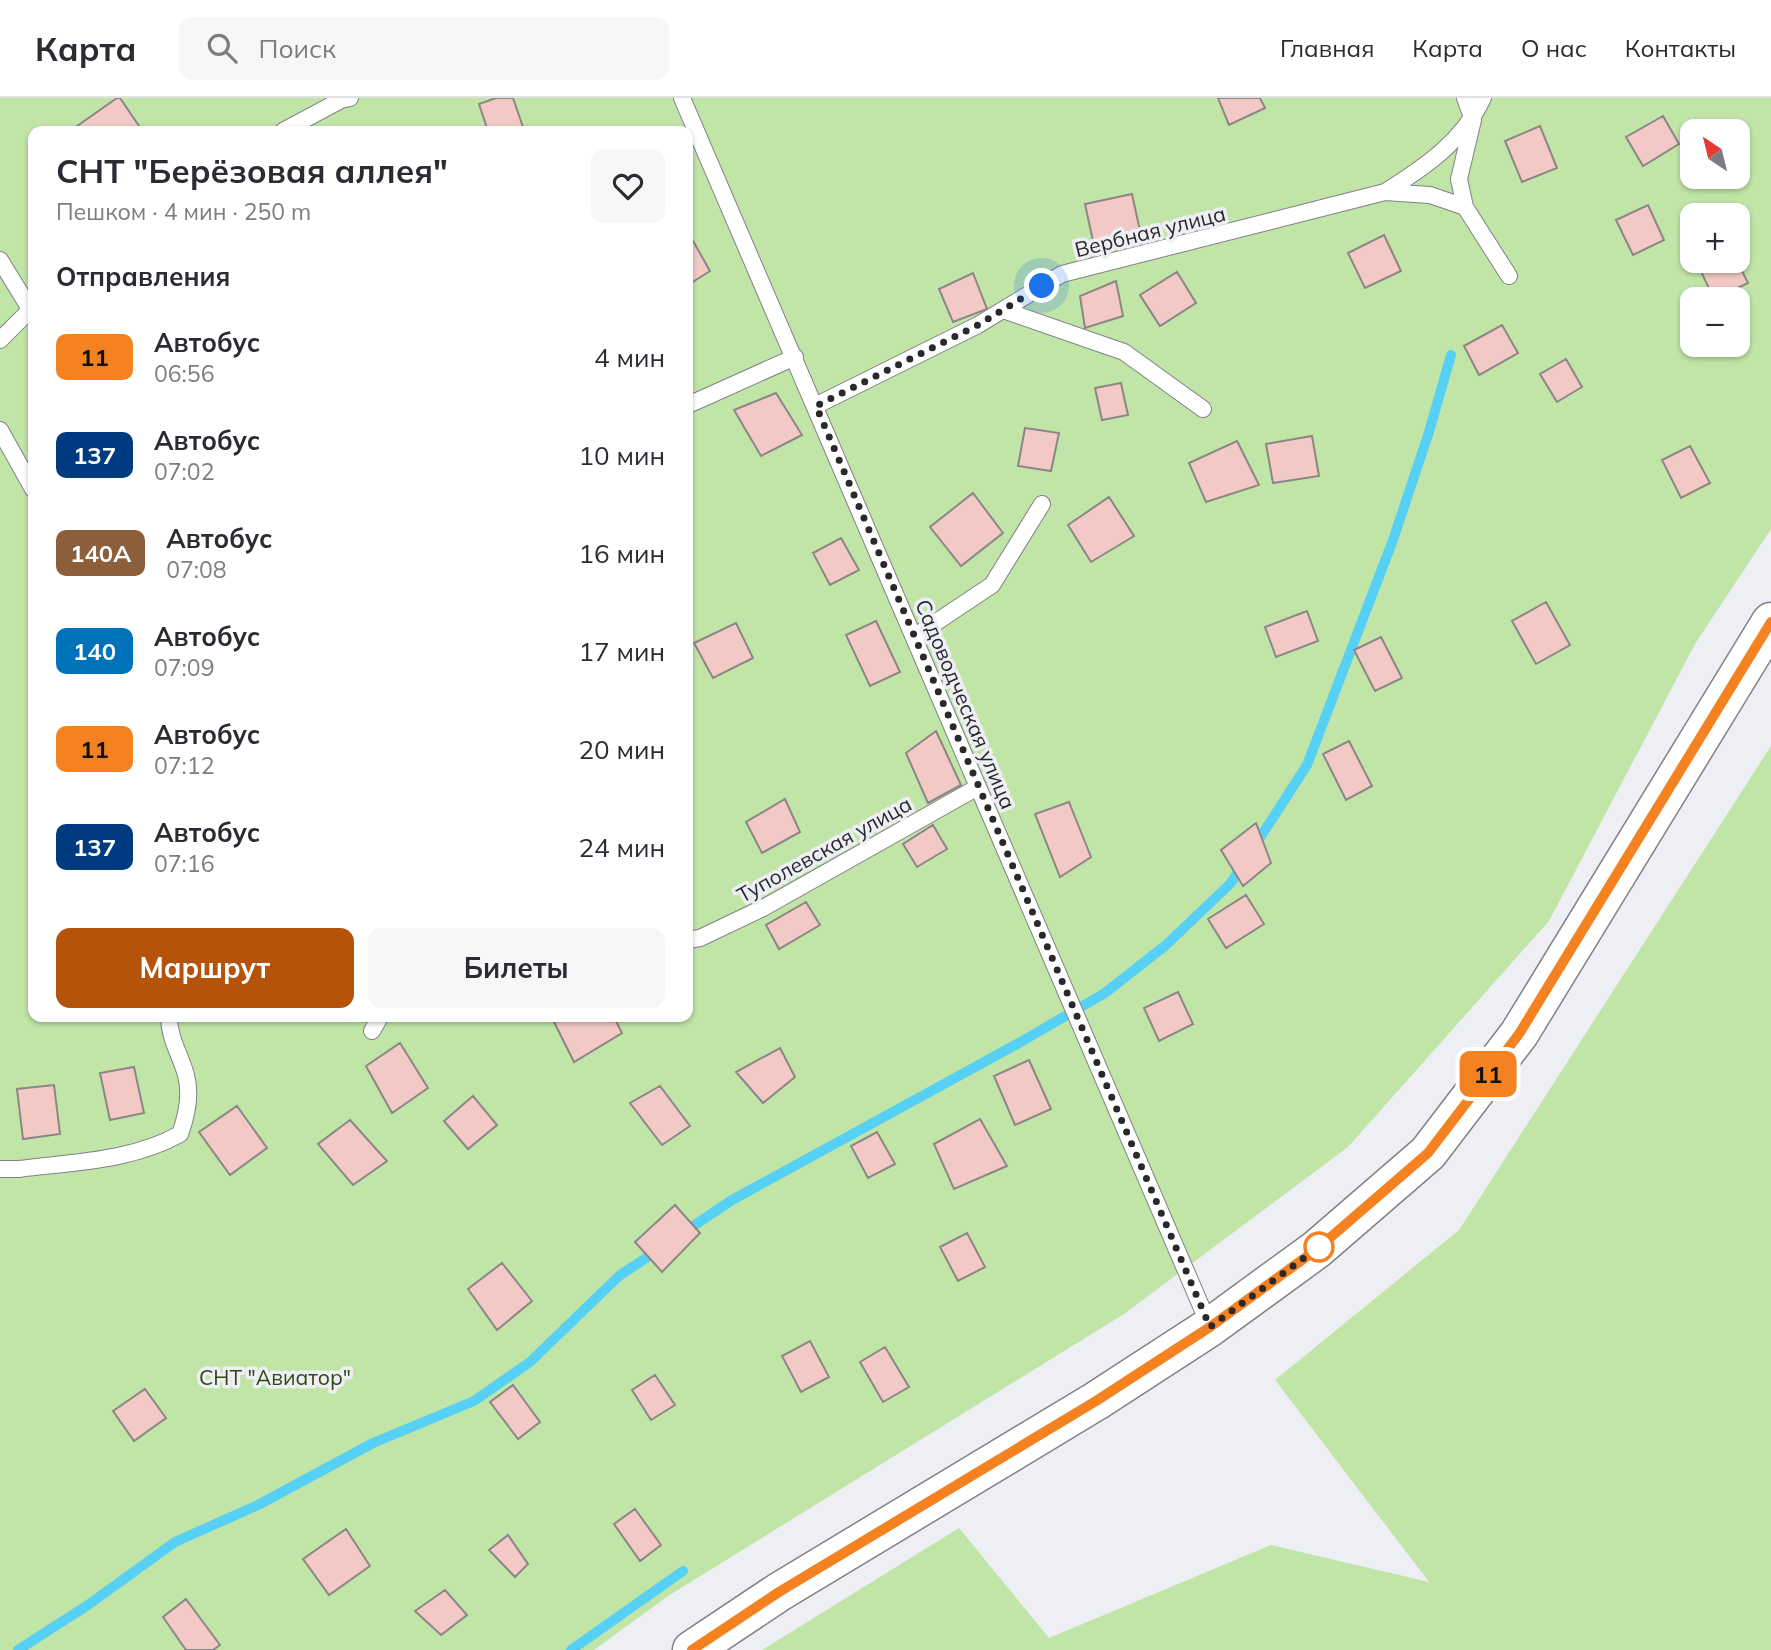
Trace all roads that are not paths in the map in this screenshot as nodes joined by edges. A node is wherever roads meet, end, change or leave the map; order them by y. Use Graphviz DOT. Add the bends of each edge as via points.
graph roads {
  1 [pos="350,98"];
  2 [pos="682,98"];
  3 [pos="1465,98"];
  4 [pos="1483,98"];
  5 [pos="1473,120"];
  6 [pos="292,126"];
  7 [pos="1385,192"];
  8 [pos="1465,206"];
  9 [pos="0,260"];
  10 [pos="1509,275"];
  11 [pos="28,302"];
  12 [pos="1003,310"];
  13 [pos="28,312"];
  14 [pos="0,340"];
  15 [pos="795,357"];
  16 [pos="693,403"];
  17 [pos="816,406"];
  18 [pos="1203,409"];
  19 [pos="0,430"];
  20 [pos="28,480"];
  21 [pos="1042,504"];
  22 [pos="1771,622"];
  23 [pos="914,637"];
  24 [pos="978,787"];
  25 [pos="693,939"];
  26 [pos="169,1022"];
  27 [pos="0,1169"];
  28 [pos="1210,1327"];
  29 [pos="692,1650"];
  1 -- 6 [label="lane"];
  2 -- 15 [label="lane, Садоводческая улица"];
  3 -- 5 [label="lane"];
  4 -- 5 [label="lane, Вербная улица"];
  5 -- 7 [label="lane, Вербная улица" via="1449,146"];
  5 -- 8 [label="lane" via="1459,179"];
  7 -- 8 [label="lane" via="1430,195"];
  7 -- 12 [label="lane, Вербная улица" via="1062,274"];
  8 -- 10 [label="lane"];
  9 -- 11 [label="lane"];
  12 -- 17 [label="lane, Вербная улица"];
  12 -- 18 [label="lane" via="1124,352"];
  13 -- 14 [label="lane"];
  15 -- 16 [label="lane"];
  15 -- 17 [label="lane, Садоводческая улица"];
  17 -- 23 [label="lane, Садоводческая улица"];
  19 -- 20 [label="lane"];
  21 -- 23 [label="lane" via="992,585"];
  22 -- 28 [label="main road" via="1519,1034 1428,1153 1317,1249"];
  23 -- 24 [label="lane, Садоводческая улица"];
  24 -- 25 [label="lane, Туполевская улица" via="763,908"];
  24 -- 28 [label="lane, Садоводческая улица"];
  26 -- 27 [label="lane" via="187,1077 188,1113 180,1134 133,1154"];
  28 -- 29 [label="main road"];
}
